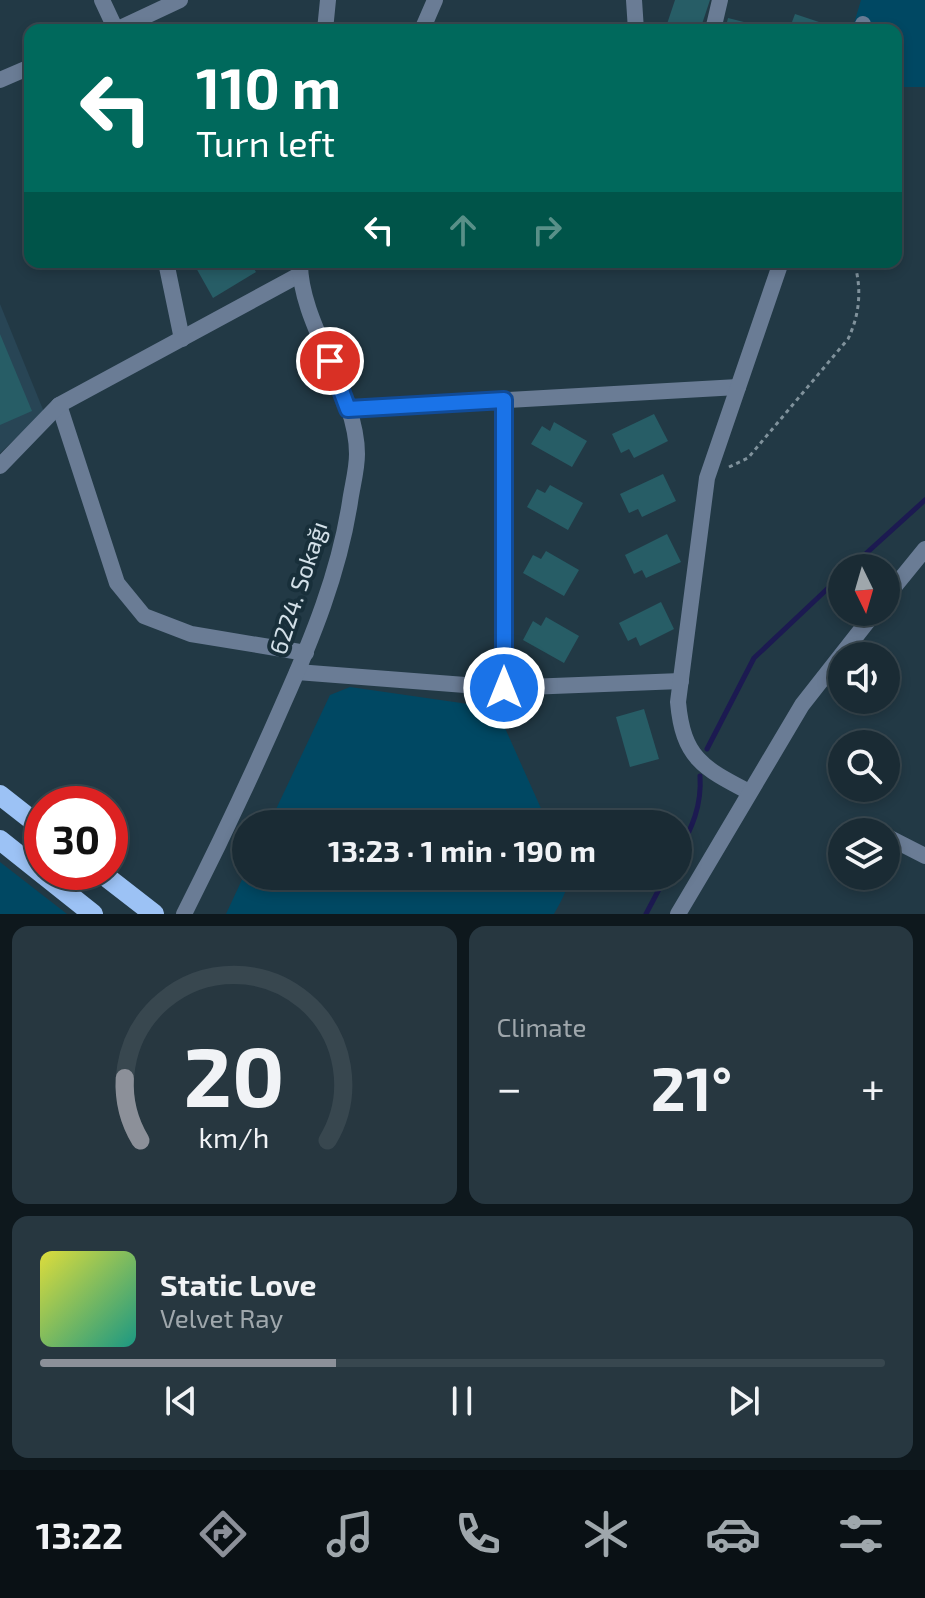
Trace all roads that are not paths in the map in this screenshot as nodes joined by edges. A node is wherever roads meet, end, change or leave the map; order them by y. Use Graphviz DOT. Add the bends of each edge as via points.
graph roads {
  1 [pos="102,0"];
  2 [pos="180,0"];
  3 [pos="328,0"];
  4 [pos="435,0"];
  5 [pos="634,0"];
  6 [pos="720,0"];
  7 [pos="113,24"];
  8 [pos="129,24"];
  9 [pos="326,24"];
  10 [pos="425,24"];
  11 [pos="636,24"];
  12 [pos="714,24"];
  13 [pos="24,70"];
  14 [pos="0,80"];
  15 [pos="167,268"];
  16 [pos="779,268"];
  17 [pos="300,269"];
  18 [pos="182,339"];
  19 [pos="738,387"];
  20 [pos="504,400"];
  21 [pos="59,405"];
  22 [pos="348,409"];
  23 [pos="0,466"];
  24 [pos="925,549"];
  25 [pos="900,580"];
  26 [pos="864,626"];
  27 [pos="306,653"];
  28 [pos="297,672"];
  29 [pos="681,681"];
  30 [pos="504,688"];
  31 [pos="749,792"];
  32 [pos="0,795"];
  33 [pos="24,814"];
  34 [pos="0,840"];
  35 [pos="900,843"];
  36 [pos="925,856"];
  37 [pos="123,890"];
  38 [pos="93,914"];
  39 [pos="154,914"];
  40 [pos="184,914"];
  41 [pos="678,914"];
  1 -- 7 [label="street"];
  2 -- 8 [label="street"];
  3 -- 9 [label="street"];
  4 -- 10 [label="street"];
  5 -- 11 [label="street"];
  6 -- 12 [label="street"];
  13 -- 14 [label="street"];
  15 -- 18 [label="street"];
  16 -- 19 [label="street"];
  17 -- 18 [label="street"];
  17 -- 22 [label="street, 6224. Sokağı"];
  18 -- 21 [label="street"];
  19 -- 20 [label="street"];
  19 -- 29 [label="street" via="707,478"];
  20 -- 22 [label="street"];
  20 -- 30 [label="street"];
  21 -- 23 [label="street"];
  21 -- 27 [label="street" via="117,583 144,616 191,634"];
  22 -- 27 [label="street, 6224. Sokağı" via="357,453 344,542"];
  24 -- 25 [label="street"];
  26 -- 31 [label="street" via="802,705"];
  27 -- 28 [label="street, 6224. Sokağı"];
  28 -- 30 [label="street"];
  28 -- 40 [label="street, 6224. Sokağı"];
  29 -- 30 [label="street"];
  29 -- 31 [label="street" via="680,729 692,753 710,772"];
  31 -- 41 [label="street"];
  32 -- 33 [label="main road"];
  34 -- 38 [label="main road"];
  35 -- 36 [label="street"];
  37 -- 39 [label="main road"];
}
